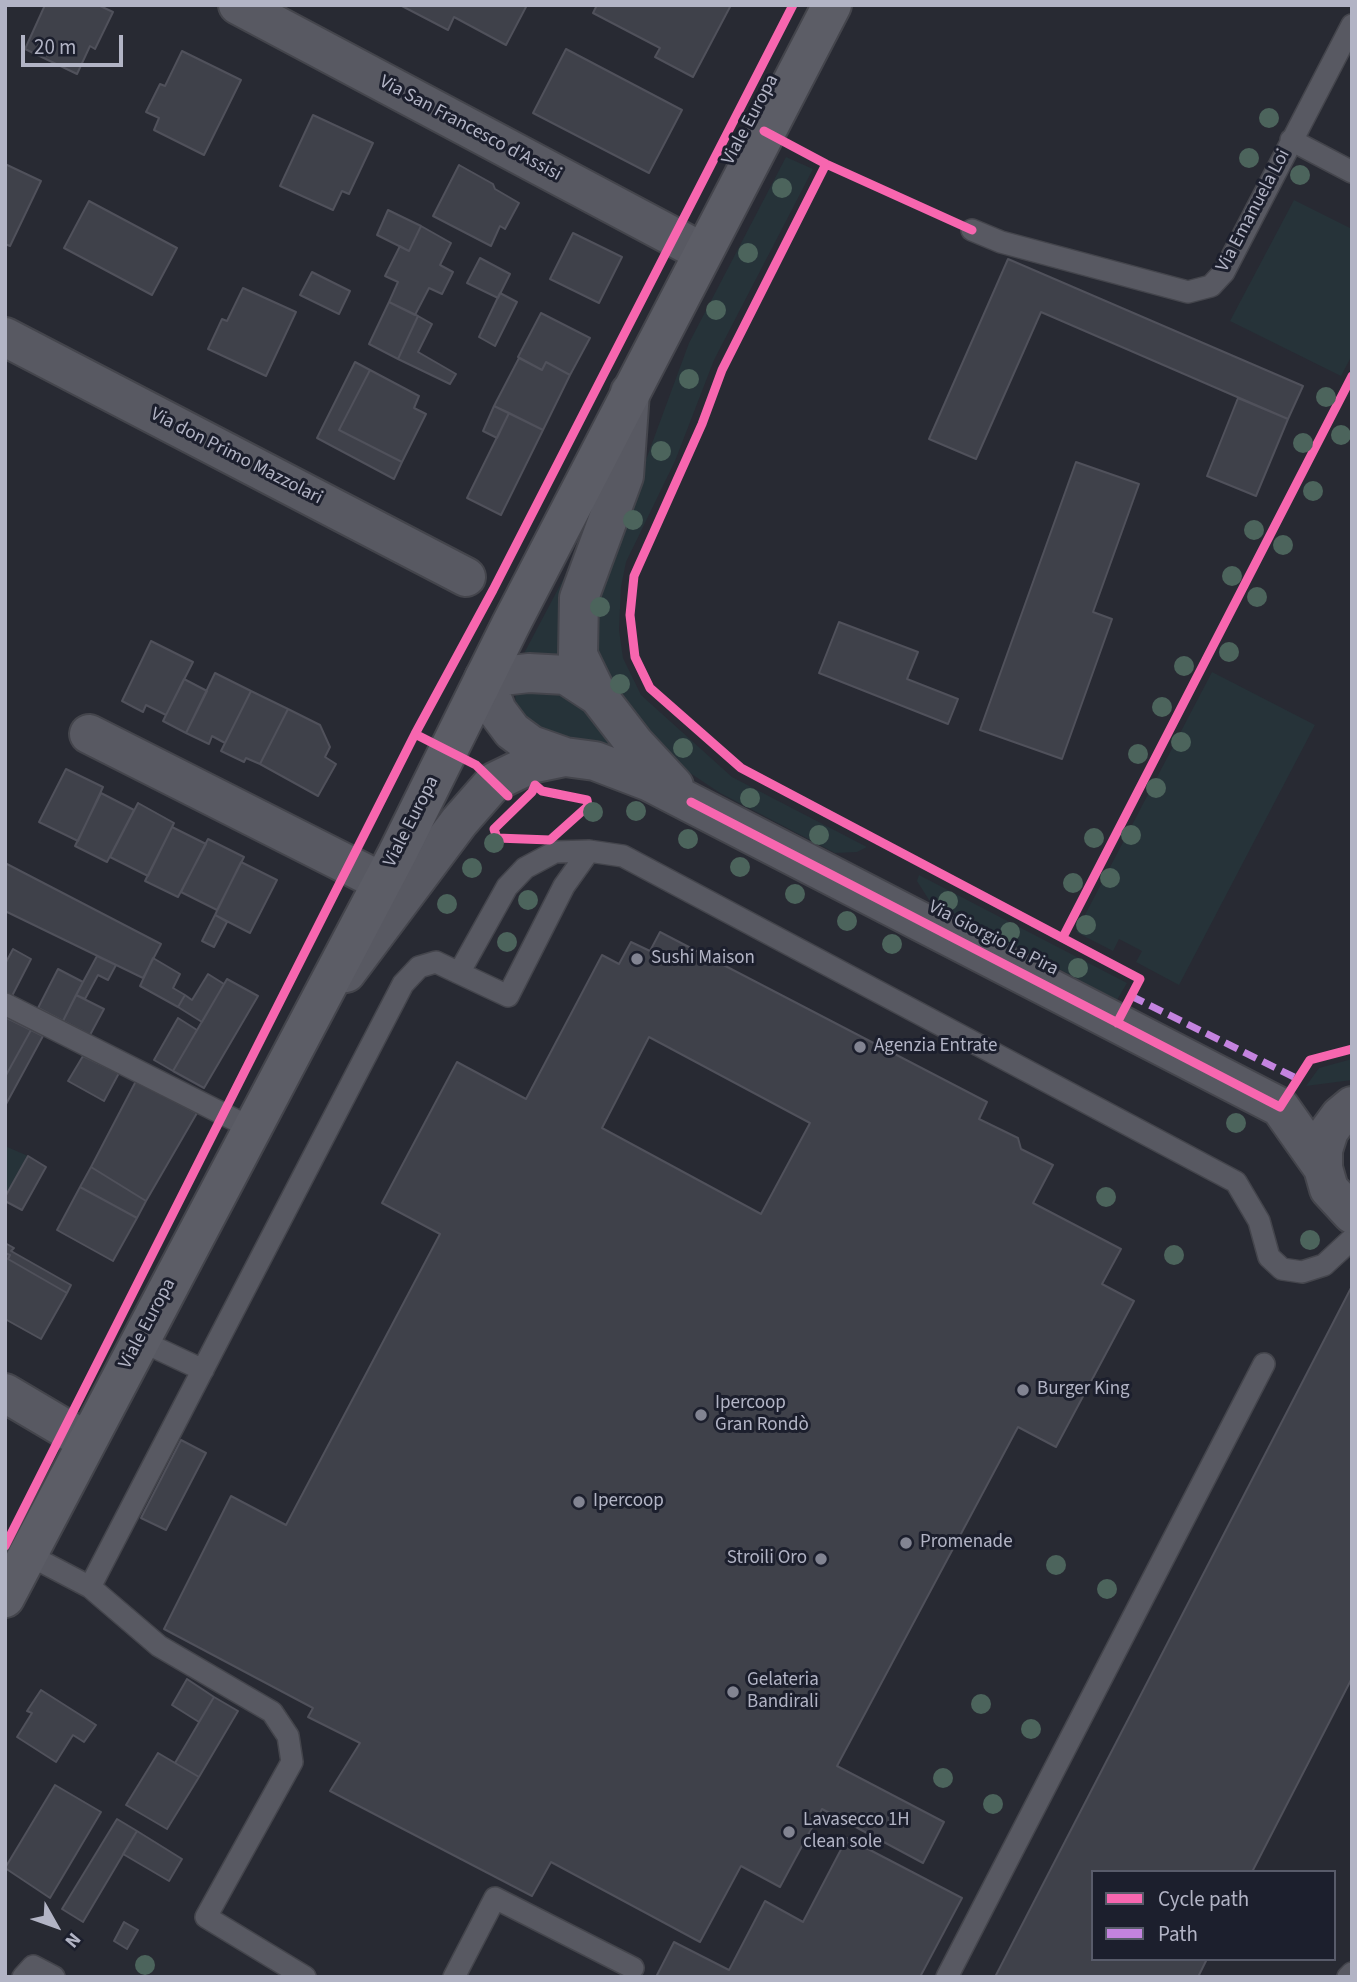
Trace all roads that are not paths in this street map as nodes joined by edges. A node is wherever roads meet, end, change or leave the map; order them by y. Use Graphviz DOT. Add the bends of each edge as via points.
graph roads {
  1 [pos="239,5"];
  2 [pos="832,5"];
  3 [pos="1352,25"];
  4 [pos="1291,141"];
  5 [pos="1352,172"];
  6 [pos="972,230"];
  7 [pos="702,252"];
  8 [pos="5,337"];
  9 [pos="630,393"];
  10 [pos="466,577"];
  11 [pos="484,678"];
  12 [pos="598,696"];
  13 [pos="89,734"];
  14 [pos="565,757"];
  15 [pos="691,802"];
  16 [pos="589,851"];
  17 [pos="382,882"];
  18 [pos="459,973"];
  19 [pos="5,1004"];
  20 [pos="319,1004"];
  21 [pos="1352,1105"];
  22 [pos="1280,1107"];
  23 [pos="253,1129"];
  24 [pos="1323,1168"];
  25 [pos="1352,1214"];
  26 [pos="1352,1239"];
  27 [pos="139,1340"];
  28 [pos="1264,1364"];
  29 [pos="203,1370"];
  30 [pos="5,1393"];
  31 [pos="86,1441"];
  32 [pos="14,1574"];
  33 [pos="90,1587"];
  34 [pos="633,1968"];
  35 [pos="23,1977"];
  36 [pos="54,1977"];
  37 [pos="305,1977"];
  38 [pos="454,1977"];
  39 [pos="947,1977"];
  1 -- 7 [label="street, Via San Francesco d'Assisi"];
  2 -- 7 [label="street, Viale Europa"];
  3 -- 4 [label="lane, Via Emanuela Loi"];
  4 -- 5 [label="lane"];
  4 -- 6 [label="lane, Via Emanuela Loi" via="1224,272 1211,286 1188,292 1001,242"];
  7 -- 9 [label="street, Viale Europa"];
  8 -- 10 [label="street, Via don Primo Mazzolari"];
  9 -- 11 [label="street, Viale Europa"];
  9 -- 12 [label="street" via="624,476 579,598 578,655"];
  11 -- 12 [label="street" via="566,674"];
  11 -- 14 [label="street" via="497,711 512,731 531,745"];
  11 -- 17 [label="street, Viale Europa"];
  12 -- 15 [label="street" via="662,776"];
  13 -- 17 [label="street"];
  14 -- 15 [label="street" via="595,761"];
  14 -- 20 [label="street" via="531,764 494,782"];
  15 -- 22 [label="street, Via Giorgio La Pira"];
  16 -- 18 [label="lane" via="555,852 525,868 507,887"];
  16 -- 18 [label="lane" via="564,886 508,996"];
  16 -- 26 [label="lane" via="623,856 1236,1182 1259,1221 1269,1257 1282,1269 1302,1272 1324,1265"];
  17 -- 20 [label="street, Viale Europa"];
  18 -- 29 [label="lane" via="436,962 419,967 403,984"];
  19 -- 23 [label="lane"];
  20 -- 23 [label="street, Viale Europa"];
  21 -- 22 [label="street, Via Giorgio La Pira"];
  21 -- 24 [label="street" via="1329,1131"];
  22 -- 24 [label="street, Via Giorgio La Pira"];
  23 -- 27 [label="street, Viale Europa"];
  24 -- 25 [label="street, Via Giorgio La Pira" via="1329,1189"];
  27 -- 29 [label="lane"];
  27 -- 31 [label="street, Viale Europa"];
  28 -- 39 [label="lane"];
  29 -- 33 [label="lane"];
  30 -- 31 [label="street"];
  31 -- 32 [label="street, Viale Europa"];
  32 -- 33 [label="lane"];
  33 -- 37 [label="lane" via="159,1646 272,1712 288,1736 292,1762 206,1917"];
  34 -- 38 [label="lane" via="495,1898"];
  35 -- 36 [label="lane" via="33,1966"];
}
